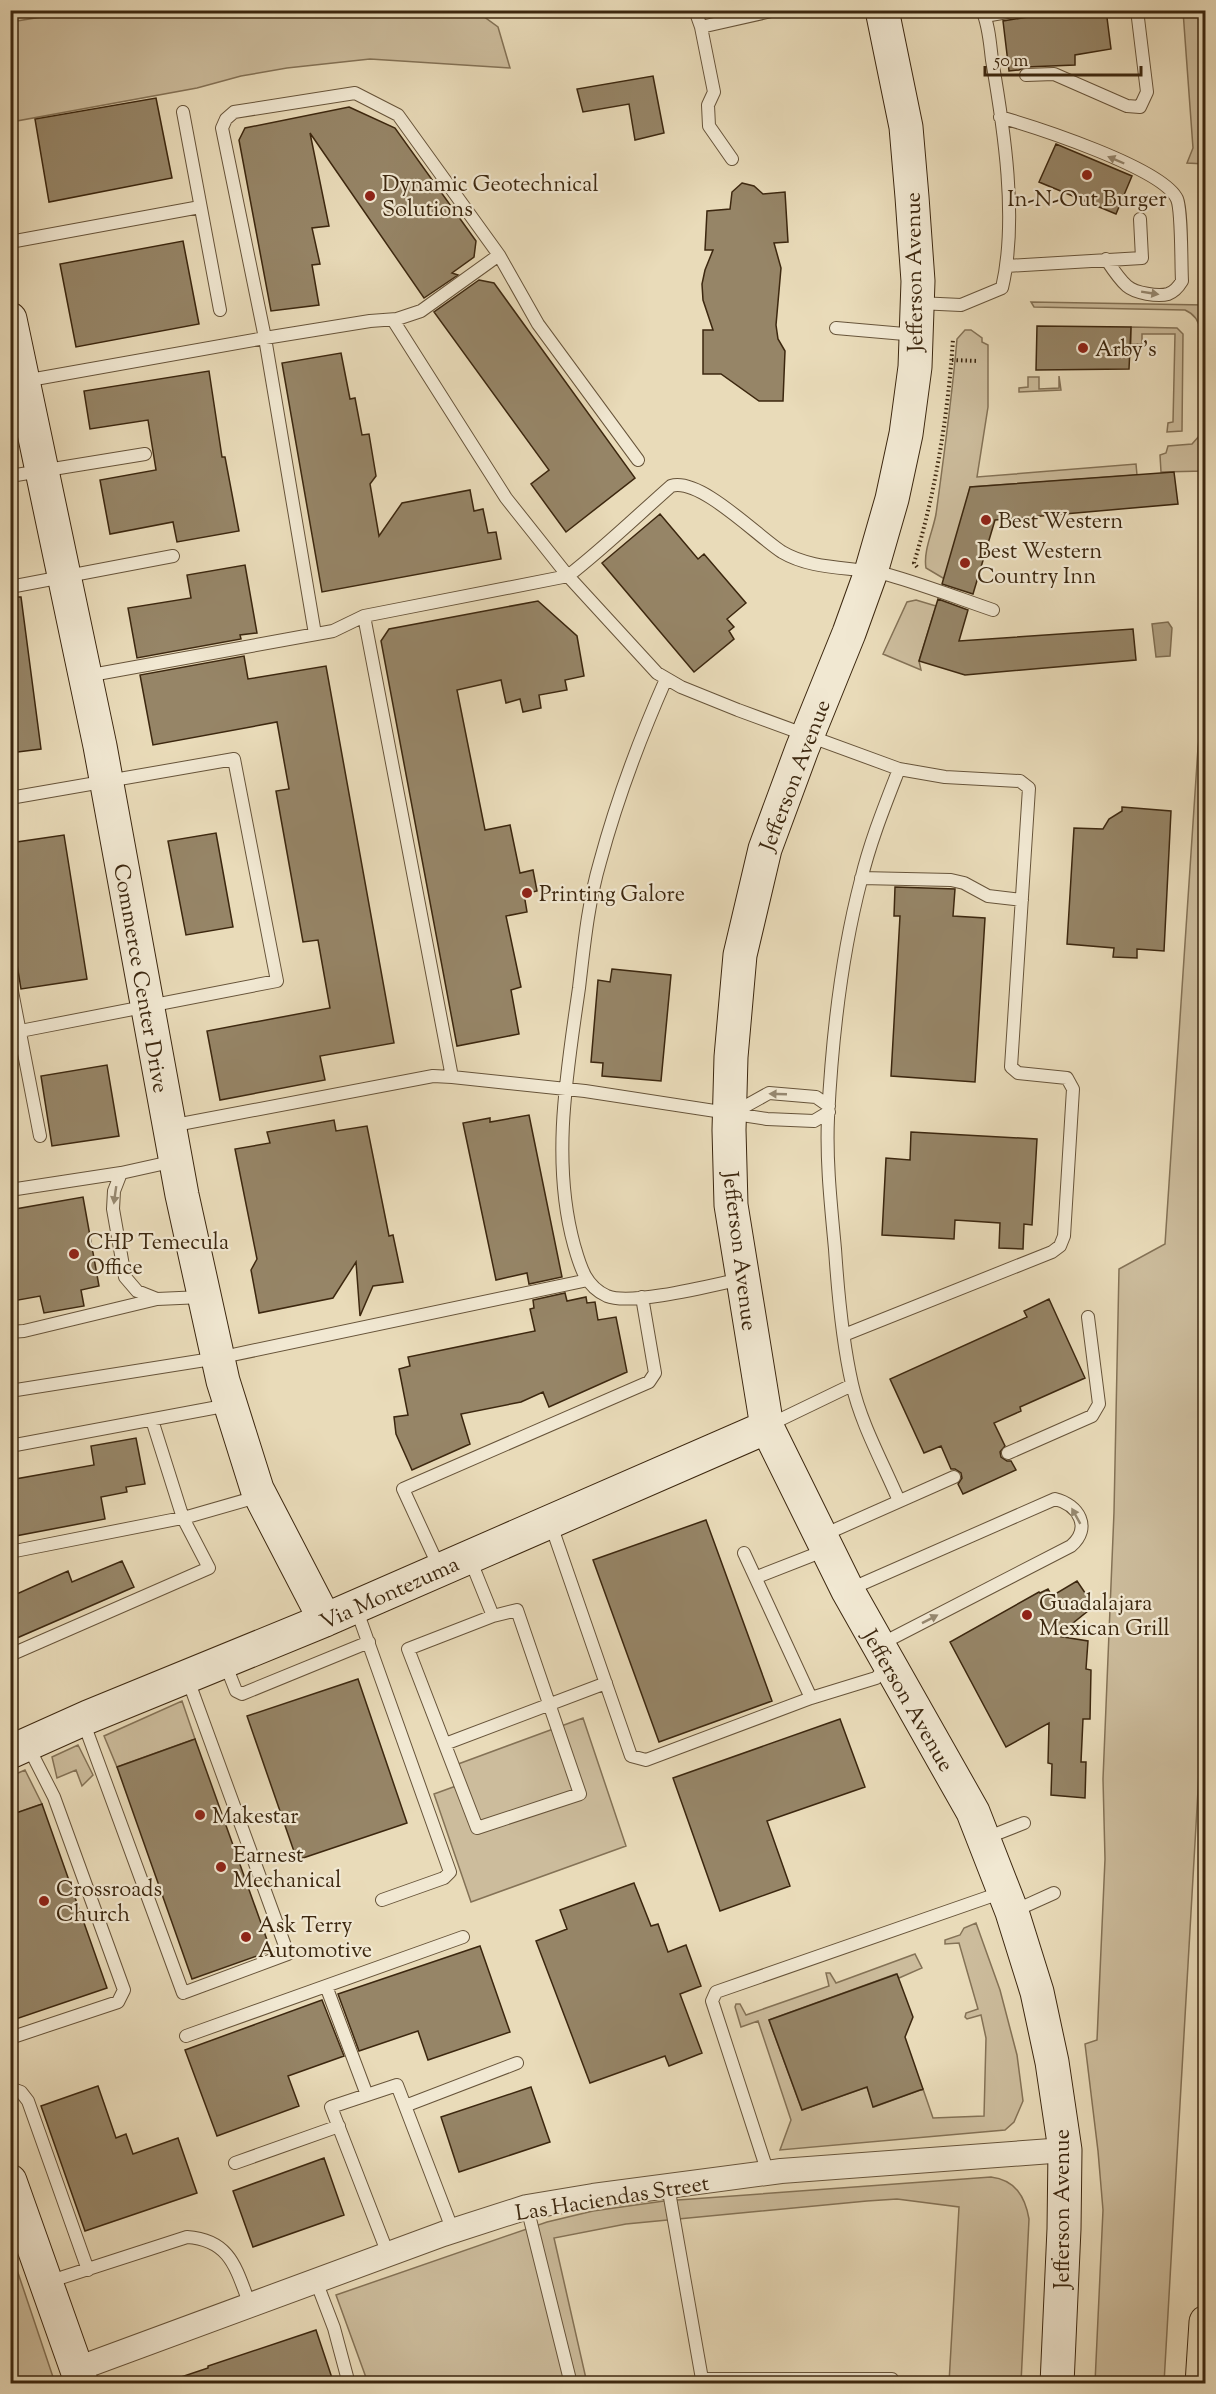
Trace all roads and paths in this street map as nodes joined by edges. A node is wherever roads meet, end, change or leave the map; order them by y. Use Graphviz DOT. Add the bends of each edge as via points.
graph roads {
  1 [pos="695,10"];
  2 [pos="777,10"];
  3 [pos="882,10"];
  4 [pos="1019,10"];
  5 [pos="1137,10"];
  6 [pos="983,13"];
  7 [pos="700,27"];
  8 [pos="1026,75"];
  9 [pos="183,112"];
  10 [pos="1000,117"];
  11 [pos="732,159"];
  12 [pos="200,207"];
  13 [pos="1140,219"];
  14 [pos="10,242"];
  15 [pos="500,255"];
  16 [pos="1106,259"];
  17 [pos="1007,266"];
  18 [pos="918,303"];
  19 [pos="220,310"];
  20 [pos="10,319"];
  21 [pos="393,320"];
  22 [pos="836,328"];
  23 [pos="917,335"];
  24 [pos="265,338"];
  25 [pos="953,339"];
  26 [pos="952,360"];
  27 [pos="978,361"];
  28 [pos="17,383"];
  29 [pos="145,454"];
  30 [pos="638,460"];
  31 [pos="42,471"];
  32 [pos="10,476"];
  33 [pos="173,556"];
  34 [pos="871,572"];
  35 [pos="567,576"];
  36 [pos="64,578"];
  37 [pos="10,587"];
  38 [pos="942,593"];
  39 [pos="993,610"];
  40 [pos="364,616"];
  41 [pos="315,634"];
  42 [pos="85,676"];
  43 [pos="666,679"];
  44 [pos="808,735"];
  45 [pos="899,768"];
  46 [pos="106,782"];
  47 [pos="10,798"];
  48 [pos="861,878"];
  49 [pos="1022,900"];
  50 [pos="10,981"];
  51 [pos="148,1008"];
  52 [pos="15,1032"];
  53 [pos="452,1077"];
  54 [pos="565,1089"];
  55 [pos="829,1109"];
  56 [pos="729,1115"];
  57 [pos="169,1126"];
  58 [pos="40,1136"];
  59 [pos="176,1161"];
  60 [pos="121,1173"];
  61 [pos="10,1190"];
  62 [pos="742,1279"];
  63 [pos="588,1280"];
  64 [pos="205,1296"];
  65 [pos="642,1297"];
  66 [pos="157,1299"];
  67 [pos="1088,1317"];
  68 [pos="10,1332"];
  69 [pos="843,1335"];
  70 [pos="218,1358"];
  71 [pos="852,1385"];
  72 [pos="10,1391"];
  73 [pos="230,1405"];
  74 [pos="152,1420"];
  75 [pos="766,1427"];
  76 [pos="10,1446"];
  77 [pos="1008,1453"];
  78 [pos="954,1477"];
  79 [pos="261,1496"];
  80 [pos="900,1501"];
  81 [pos="183,1518"];
  82 [pos="550,1522"];
  83 [pos="824,1543"];
  84 [pos="10,1552"];
  85 [pos="744,1553"];
  86 [pos="455,1563"];
  87 [pos="756,1577"];
  88 [pos="848,1591"];
  89 [pos="356,1606"];
  90 [pos="493,1616"];
  91 [pos="325,1620"];
  92 [pos="369,1642"];
  93 [pos="10,1655"];
  94 [pos="884,1655"];
  95 [pos="224,1661"];
  96 [pos="187,1677"];
  97 [pos="606,1683"];
  98 [pos="811,1698"];
  99 [pos="549,1706"];
  100 [pos="83,1720"];
  101 [pos="445,1744"];
  102 [pos="19,1749"];
  103 [pos="1024,1823"];
  104 [pos="984,1839"];
  105 [pos="1054,1893"];
  106 [pos="382,1900"];
  107 [pos="1008,1902"];
  108 [pos="463,1937"];
  109 [pos="326,1986"];
  110 [pos="186,2036"];
  111 [pos="10,2038"];
  112 [pos="517,2063"];
  113 [pos="10,2088"];
  114 [pos="367,2095"];
  115 [pos="405,2106"];
  116 [pos="339,2126"];
  117 [pos="1065,2150"];
  118 [pos="235,2163"];
  119 [pos="768,2173"];
  120 [pos="10,2181"];
  121 [pos="668,2186"];
  122 [pos="527,2207"];
  123 [pos="453,2231"];
  124 [pos="388,2254"];
  125 [pos="87,2270"];
  126 [pos="316,2281"];
  127 [pos="46,2283"];
  128 [pos="250,2305"];
  129 [pos="1206,2322"];
  130 [pos="79,2376"];
  131 [pos="349,2384"];
  132 [pos="571,2384"];
  133 [pos="892,2384"];
  134 [pos="1057,2384"];
  135 [pos="1202,2384"];
  1 -- 7 [label="lane"];
  2 -- 7 [label="lane"];
  3 -- 18 [label="main road, Jefferson Avenue" via="906,127"];
  4 -- 6 [label="lane"];
  5 -- 8 [label="lane" via="1147,92 1140,107 1127,106 1054,74"];
  6 -- 10 [label="lane"];
  7 -- 11 [label="lane" via="714,92 708,105 709,126"];
  9 -- 12 [label="lane"];
  16 -- 10 [label="lane, one-way" via="1133,289 1167,295 1178,287 1182,281 1178,201 1172,189 1151,175 1048,131"];
  10 -- 17 [label="lane" via="1010,240"];
  12 -- 14 [label="lane"];
  12 -- 19 [label="lane"];
  13 -- 16 [label="lane" via="1142,258"];
  15 -- 21 [label="lane" via="421,311"];
  15 -- 24 [label="lane" via="398,115 355,93 234,112 222,128"];
  15 -- 30 [label="lane" via="538,324"];
  16 -- 17 [label="lane"];
  17 -- 18 [label="lane" via="1002,288 961,305"];
  18 -- 23 [label="main road, Jefferson Avenue"];
  20 -- 28 [label="main road, Commerce Center Drive"];
  21 -- 24 [label="lane"];
  21 -- 35 [label="lane" via="506,498"];
  22 -- 23 [label="lane"];
  23 -- 34 [label="main road, Jefferson Avenue" via="906,434"];
  24 -- 28 [label="lane"];
  24 -- 41 [label="lane"];
  25 -- 26 [label="path"];
  26 -- 27 [label="path"];
  26 -- 38 [label="path" via="939,463 914,563 945,582"];
  28 -- 31 [label="main road, Commerce Center Drive"];
  29 -- 31 [label="lane"];
  31 -- 32 [label="lane"];
  31 -- 36 [label="main road, Commerce Center Drive"];
  33 -- 36 [label="lane"];
  34 -- 35 [label="lane" via="831,567 784,553 700,491 678,484"];
  34 -- 38 [label="lane"];
  34 -- 44 [label="main road, Jefferson Avenue"];
  35 -- 40 [label="lane"];
  35 -- 43 [label="lane"];
  36 -- 37 [label="lane"];
  36 -- 42 [label="main road, Commerce Center Drive"];
  38 -- 39 [label="lane"];
  40 -- 41 [label="lane" via="333,631"];
  40 -- 53 [label="lane"];
  41 -- 42 [label="lane"];
  42 -- 46 [label="main road, Commerce Center Drive"];
  43 -- 44 [label="lane"];
  43 -- 54 [label="lane" via="623,787 599,864"];
  44 -- 45 [label="lane"];
  44 -- 56 [label="main road, Jefferson Avenue" via="765,849 740,955"];
  45 -- 48 [label="lane"];
  45 -- 49 [label="lane" via="945,777 1020,781 1029,788"];
  46 -- 47 [label="lane"];
  46 -- 51 [label="main road, Commerce Center Drive"];
  46 -- 51 [label="lane" via="234,759 277,981"];
  48 -- 49 [label="lane" via="951,880 988,897"];
  48 -- 55 [label="lane" via="847,939"];
  49 -- 69 [label="lane" via="1011,1067 1018,1073 1067,1078 1072,1089 1064,1236 1060,1246"];
  50 -- 52 [label="lane"];
  51 -- 52 [label="lane"];
  51 -- 57 [label="main road, Commerce Center Drive"];
  52 -- 58 [label="lane"];
  53 -- 54 [label="lane"];
  53 -- 57 [label="lane" via="433,1076"];
  54 -- 56 [label="lane"];
  54 -- 63 [label="lane" via="562,1153 568,1221 582,1272"];
  55 -- 56 [label="lane" via="814,1121"];
  55 -- 56 [label="lane, one-way" via="816,1097 769,1093"];
  55 -- 69 [label="lane" via="830,1198"];
  56 -- 62 [label="main road, Jefferson Avenue" via="731,1205"];
  57 -- 59 [label="main road, Commerce Center Drive"];
  59 -- 60 [label="lane"];
  59 -- 64 [label="main road, Commerce Center Drive"];
  60 -- 61 [label="lane"];
  60 -- 66 [label="lane, one-way" via="113,1209 125,1277 137,1291"];
  62 -- 65 [label="lane"];
  62 -- 75 [label="main road, Jefferson Avenue"];
  63 -- 65 [label="lane" via="608,1296"];
  63 -- 70 [label="lane"];
  64 -- 66 [label="lane"];
  64 -- 70 [label="main road, Commerce Center Drive"];
  65 -- 86 [label="lane" via="655,1373 649,1382 403,1489"];
  66 -- 68 [label="lane"];
  67 -- 77 [label="lane" via="1099,1404 1092,1416"];
  69 -- 71 [label="lane"];
  70 -- 72 [label="lane"];
  70 -- 73 [label="main road, Commerce Center Drive"];
  71 -- 75 [label="lane"];
  71 -- 80 [label="lane"];
  73 -- 74 [label="lane"];
  73 -- 79 [label="main road, Commerce Center Drive"];
  74 -- 76 [label="lane"];
  74 -- 81 [label="lane"];
  75 -- 82 [label="main road, Via Montezuma"];
  75 -- 83 [label="main road, Jefferson Avenue"];
  78 -- 80 [label="lane"];
  79 -- 81 [label="lane"];
  79 -- 91 [label="main road, Commerce Center Drive"];
  80 -- 83 [label="lane"];
  81 -- 84 [label="lane"];
  81 -- 93 [label="lane" via="208,1568"];
  82 -- 86 [label="main road, Via Montezuma"];
  82 -- 97 [label="lane"];
  83 -- 87 [label="lane"];
  83 -- 88 [label="main road, Jefferson Avenue"];
  85 -- 87 [label="lane"];
  86 -- 89 [label="main road, Via Montezuma"];
  86 -- 90 [label="lane"];
  87 -- 98 [label="lane"];
  88 -- 94 [label="main road, Jefferson Avenue"];
  94 -- 88 [label="lane, one-way" via="1071,1546 1083,1529 1077,1512 1067,1502 1055,1499"];
  89 -- 91 [label="main road, Via Montezuma"];
  89 -- 92 [label="lane"];
  90 -- 99 [label="lane" via="517,1610"];
  90 -- 101 [label="lane" via="408,1649"];
  91 -- 95 [label="main road, Via Montezuma"];
  92 -- 95 [label="lane" via="242,1694 236,1691"];
  92 -- 106 [label="lane" via="450,1872 444,1878"];
  94 -- 98 [label="lane" via="876,1678"];
  94 -- 104 [label="main road, Jefferson Avenue" via="973,1812"];
  95 -- 96 [label="main road, Via Montezuma"];
  96 -- 100 [label="main road, Via Montezuma"];
  96 -- 100 [label="lane" via="288,1954 183,1994"];
  97 -- 98 [label="lane" via="631,1756 646,1760"];
  97 -- 99 [label="lane"];
  99 -- 101 [label="lane"];
  99 -- 101 [label="lane" via="580,1794 477,1828"];
  100 -- 102 [label="main road, Via Montezuma"];
  102 -- 111 [label="lane" via="54,1797 124,1990 118,2002"];
  103 -- 104 [label="lane"];
  104 -- 107 [label="main road, Jefferson Avenue"];
  105 -- 107 [label="lane"];
  107 -- 117 [label="main road, Jefferson Avenue" via="1037,1992"];
  107 -- 119 [label="lane" via="716,1992 712,2001"];
  108 -- 109 [label="lane"];
  109 -- 110 [label="lane"];
  109 -- 114 [label="lane"];
  112 -- 115 [label="lane"];
  113 -- 125 [label="lane" via="21,2092 28,2101"];
  114 -- 115 [label="lane" via="397,2085"];
  114 -- 116 [label="lane" via="331,2107"];
  115 -- 123 [label="lane"];
  116 -- 118 [label="lane"];
  116 -- 124 [label="lane"];
  117 -- 119 [label="street, Las Haciendas Street"];
  117 -- 134 [label="main road, Jefferson Avenue"];
  119 -- 121 [label="street, Las Haciendas Street"];
  120 -- 127 [label="main road"];
  121 -- 122 [label="street, Las Haciendas Street"];
  121 -- 133 [label="lane" via="702,2379 892,2379"];
  122 -- 123 [label="street, Las Haciendas Street"];
  122 -- 132 [label="lane"];
  123 -- 124 [label="street, Las Haciendas Street"];
  124 -- 126 [label="street, Las Haciendas Street"];
  125 -- 127 [label="lane"];
  125 -- 128 [label="lane" via="187,2237 204,2238 229,2256"];
  126 -- 128 [label="street, Las Haciendas Street"];
  126 -- 131 [label="lane"];
  127 -- 130 [label="main road"];
  128 -- 130 [label="street, Las Haciendas Street"];
  129 -- 135 [label="highway"];
}
